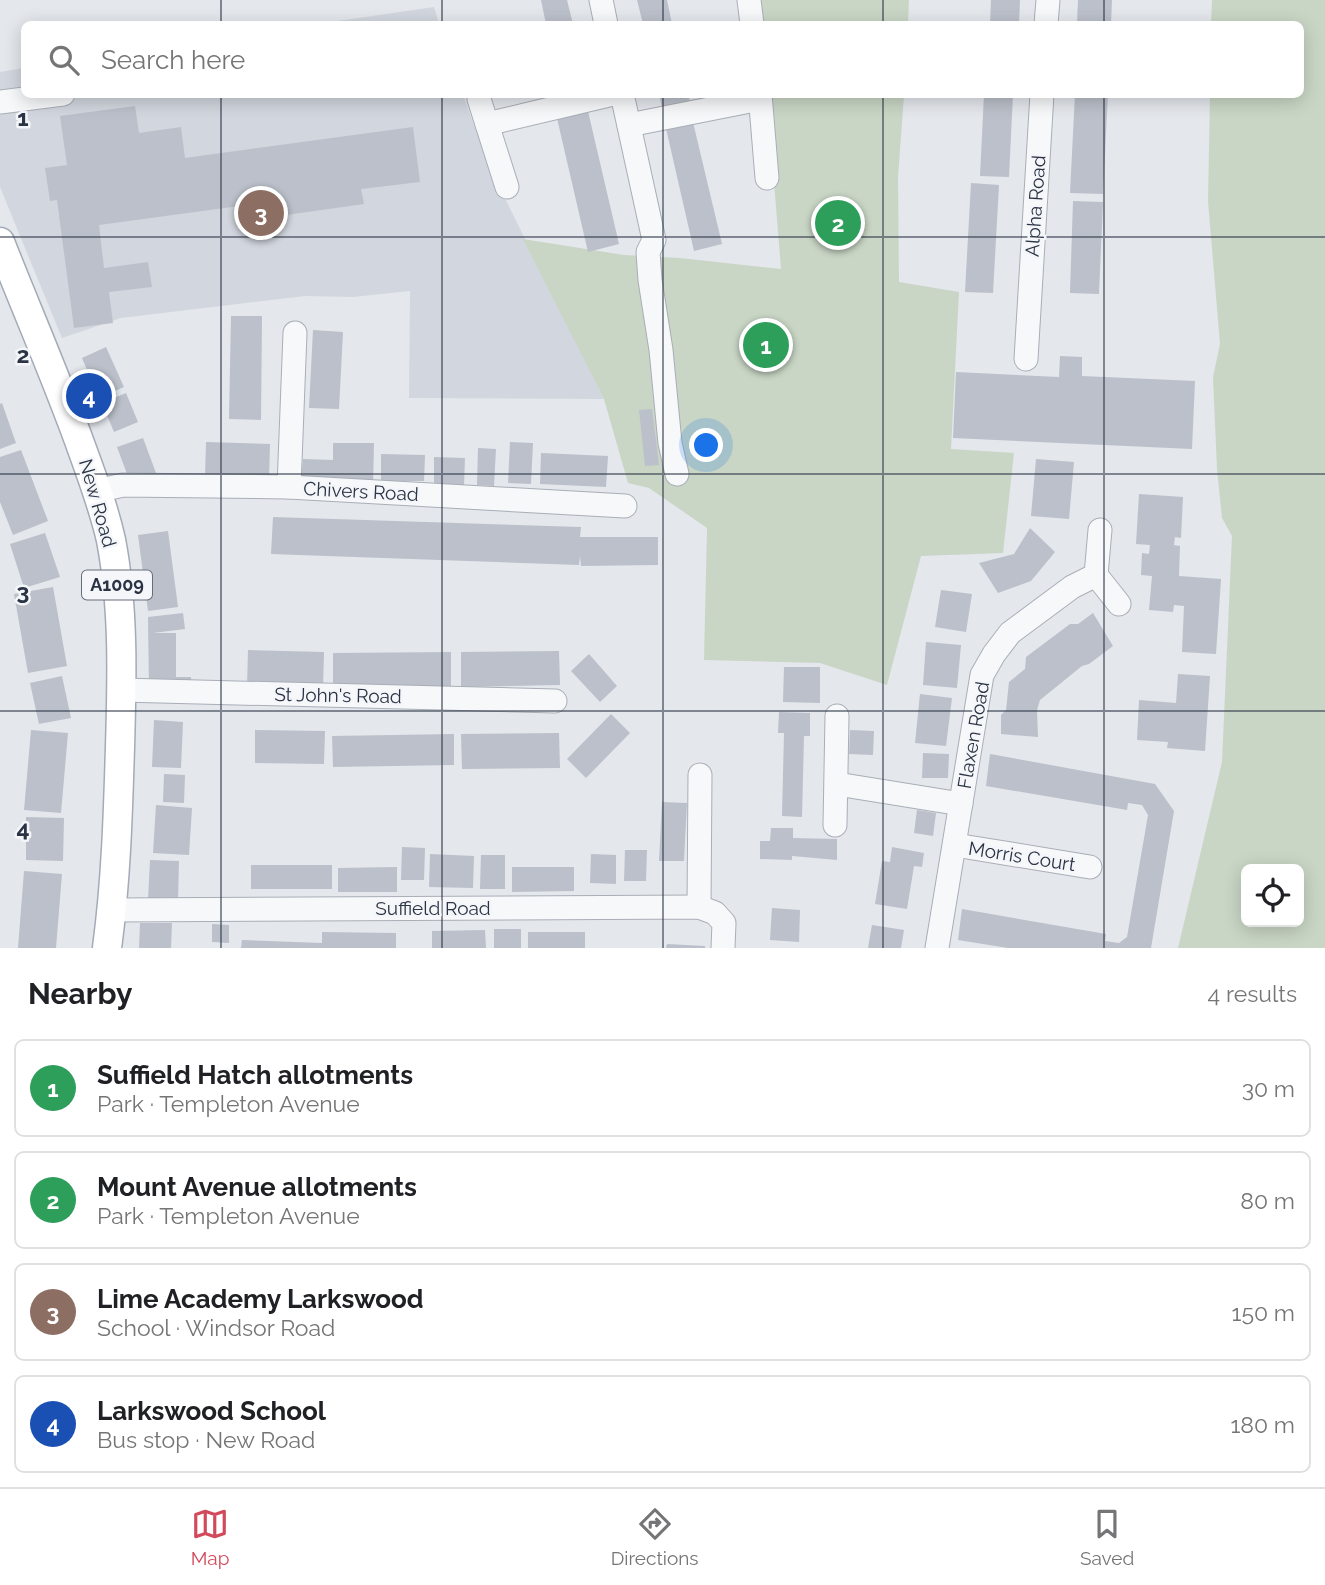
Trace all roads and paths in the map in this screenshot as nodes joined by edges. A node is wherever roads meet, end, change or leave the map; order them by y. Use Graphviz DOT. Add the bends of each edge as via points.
graph roads {
  1 [pos="601,0"];
  2 [pos="749,0"];
  3 [pos="1048,0"];
  4 [pos="605,21"];
  5 [pos="752,21"];
  6 [pos="1046,21"];
  7 [pos="32,98"];
  8 [pos="596,98"];
  9 [pos="623,98"];
  10 [pos="755,98"];
  11 [pos="760,98"];
  12 [pos="1042,98"];
  13 [pos="479,99"];
  14 [pos="0,102"];
  15 [pos="487,124"];
  16 [pos="629,124"];
  17 [pos="767,178"];
  18 [pos="507,187"];
  19 [pos="0,242"];
  20 [pos="295,333"];
  21 [pos="1026,359"];
  22 [pos="677,474"];
  23 [pos="289,487"];
  24 [pos="97,491"];
  25 [pos="625,506"];
  26 [pos="1100,530"];
  27 [pos="1096,575"];
  28 [pos="1119,604"];
  29 [pos="121,690"];
  30 [pos="555,701"];
  31 [pos="837,716"];
  32 [pos="700,775"];
  33 [pos="837,783"];
  34 [pos="961,804"];
  35 [pos="835,825"];
  36 [pos="955,845"];
  37 [pos="1090,867"];
  38 [pos="699,907"];
  39 [pos="112,910"];
  40 [pos="107,948"];
  41 [pos="723,948"];
  42 [pos="937,948"];
  1 -- 4 [label="street"];
  2 -- 5 [label="street"];
  3 -- 6 [label="street"];
  7 -- 14 [label="street"];
  8 -- 15 [label="street"];
  9 -- 16 [label="street"];
  10 -- 16 [label="street"];
  11 -- 17 [label="street"];
  12 -- 21 [label="street, Alpha Road"];
  13 -- 15 [label="street"];
  15 -- 18 [label="street"];
  16 -- 22 [label="street" via="654,240 648,252 650,280"];
  19 -- 24 [label="main road, New Road / A1009"];
  20 -- 23 [label="street"];
  23 -- 24 [label="street, Chivers Road" via="123,485"];
  23 -- 25 [label="street, Chivers Road"];
  24 -- 29 [label="main road, New Road / A1009" via="116,575"];
  26 -- 27 [label="street"];
  27 -- 28 [label="street"];
  27 -- 34 [label="street, Flaxen Road" via="1010,633 994,653 982,675"];
  29 -- 30 [label="street, St John's Road"];
  29 -- 39 [label="main road, New Road / A1009"];
  31 -- 33 [label="street"];
  32 -- 38 [label="street"];
  33 -- 34 [label="street"];
  33 -- 35 [label="street"];
  34 -- 36 [label="street, Flaxen Road"];
  36 -- 37 [label="street, Morris Court"];
  36 -- 42 [label="street, Flaxen Road"];
  38 -- 39 [label="street, Suffield Road"];
  38 -- 41 [label="street" via="715,913 724,923"];
  39 -- 40 [label="main road, New Road / A1009"];
}
